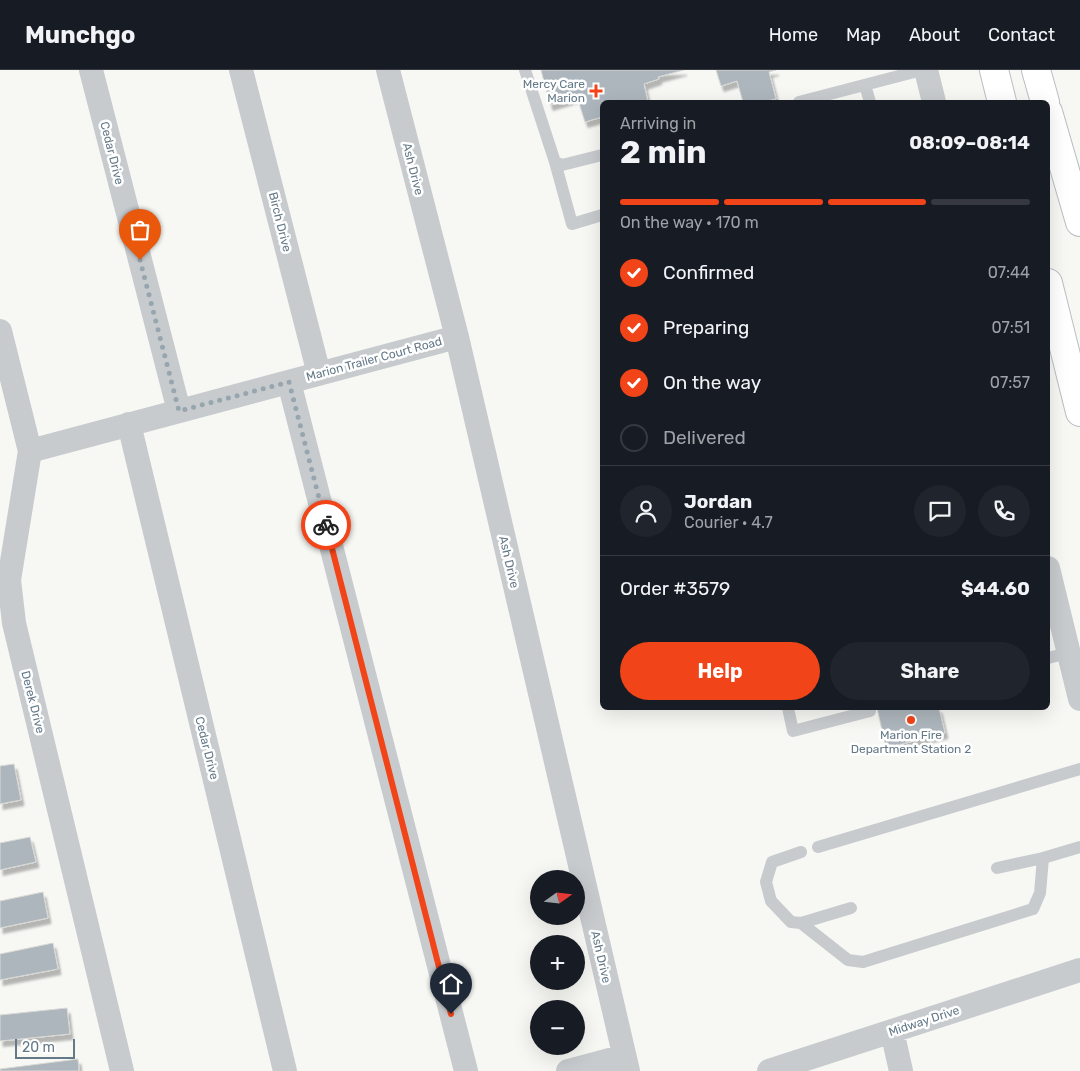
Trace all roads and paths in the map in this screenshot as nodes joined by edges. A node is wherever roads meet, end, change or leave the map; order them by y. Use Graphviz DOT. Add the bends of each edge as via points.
graph roads {
  1 [pos="91,70"];
  2 [pos="241,70"];
  3 [pos="388,70"];
  4 [pos="524,70"];
  5 [pos="922,70"];
  6 [pos="926,70"];
  7 [pos="994,70"];
  8 [pos="1036,70"];
  9 [pos="865,85"];
  10 [pos="807,100"];
  11 [pos="869,100"];
  12 [pos="934,100"];
  13 [pos="1002,100"];
  14 [pos="1044,100"];
  15 [pos="1050,119"];
  16 [pos="600,156"];
  17 [pos="555,162"];
  18 [pos="600,216"];
  19 [pos="1080,222"];
  20 [pos="1050,291"];
  21 [pos="0,330"];
  22 [pos="457,337"];
  23 [pos="319,374"];
  24 [pos="289,382"];
  25 [pos="179,411"];
  26 [pos="1080,412"];
  27 [pos="129,424"];
  28 [pos="30,451"];
  29 [pos="1050,578"];
  30 [pos="1065,654"];
  31 [pos="1080,699"];
  32 [pos="788,710"];
  33 [pos="870,711"];
  34 [pos="1080,769"];
  35 [pos="818,847"];
  36 [pos="1080,847"];
  37 [pos="801,852"];
  38 [pos="1043,858"];
  39 [pos="997,868"];
  40 [pos="851,908"];
  41 [pos="801,923"];
  42 [pos="1080,970"];
  43 [pos="892,1031"];
  44 [pos="626,1063"];
  45 [pos="122,1071"];
  46 [pos="285,1071"];
  47 [pos="466,1071"];
  48 [pos="568,1071"];
  49 [pos="769,1071"];
  50 [pos="901,1071"];
  1 -- 25 [label="street, Cedar Drive"];
  2 -- 23 [label="street, Birch Drive"];
  3 -- 22 [label="street, Ash Drive"];
  4 -- 17 [label="lane"];
  5 -- 9 [label="lane"];
  6 -- 12 [label="street"];
  7 -- 13 [label="main road"];
  8 -- 14 [label="main road"];
  9 -- 10 [label="lane"];
  9 -- 11 [label="lane"];
  15 -- 19 [label="main road"];
  16 -- 17 [label="lane" via="562,165"];
  17 -- 18 [label="lane" via="572,224"];
  20 -- 26 [label="main road"];
  21 -- 28 [label="street, Derek Drive"];
  22 -- 23 [label="street, Marion Trailer Court Road"];
  22 -- 44 [label="street, Ash Drive"];
  23 -- 24 [label="street, Marion Trailer Court Road"];
  24 -- 25 [label="street, Marion Trailer Court Road"];
  24 -- 47 [label="street"];
  25 -- 27 [label="street, Marion Trailer Court Road"];
  27 -- 28 [label="street, Marion Trailer Court Road"];
  27 -- 46 [label="street, Cedar Drive"];
  28 -- 45 [label="street, Derek Drive" via="9,580 14,623"];
  29 -- 30 [label="street"];
  30 -- 31 [label="street"];
  32 -- 33 [label="lane" via="793,731"];
  34 -- 35 [label="lane"];
  36 -- 38 [label="lane"];
  37 -- 41 [label="lane" via="772,862 766,882 771,901 791,922"];
  38 -- 39 [label="lane"];
  38 -- 41 [label="lane" via="1040,893 1033,909 863,962 848,960"];
  40 -- 41 [label="lane"];
  42 -- 43 [label="street, Midway Drive"];
  43 -- 49 [label="street, Midway Drive"];
  43 -- 50 [label="street"];
  44 -- 48 [label="street"];
}
